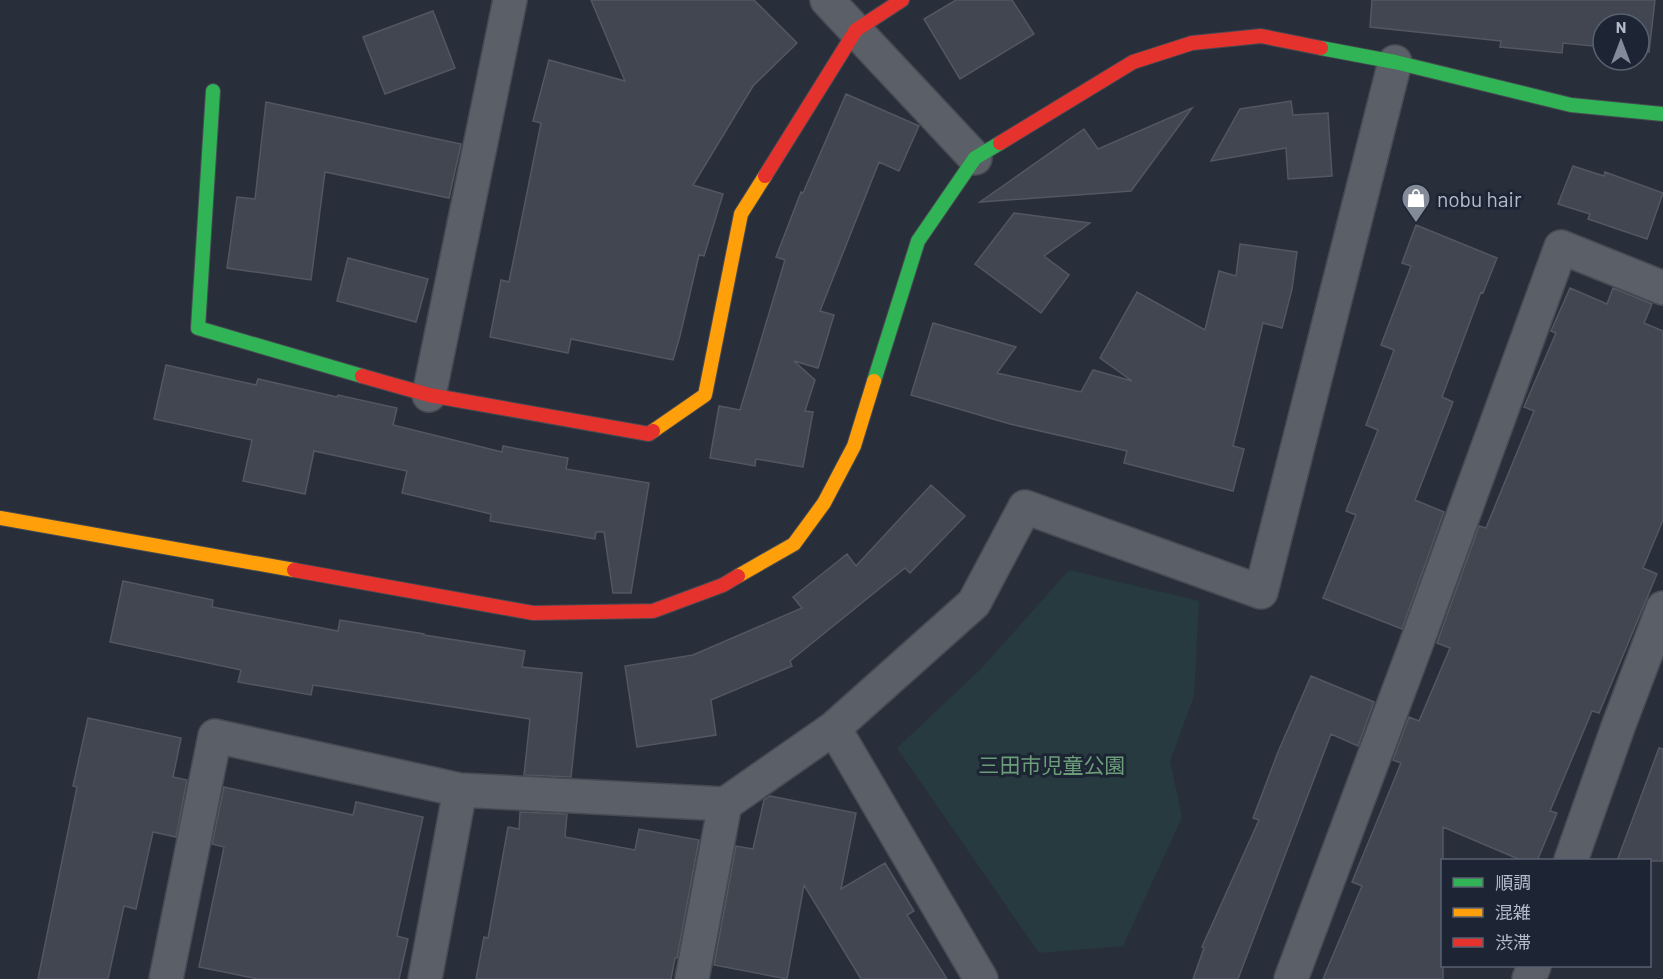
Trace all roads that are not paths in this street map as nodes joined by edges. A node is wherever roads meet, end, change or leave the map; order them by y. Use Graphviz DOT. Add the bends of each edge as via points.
graph roads {
  1 [pos="510,0"];
  2 [pos="827,0"];
  3 [pos="902,0"];
  4 [pos="856,30"];
  5 [pos="1395,62"];
  6 [pos="213,91"];
  7 [pos="1663,114"];
  8 [pos="975,158"];
  9 [pos="1663,288"];
  10 [pos="429,395"];
  11 [pos="0,518"];
  12 [pos="1663,608"];
  13 [pos="834,728"];
  14 [pos="460,790"];
  15 [pos="725,804"];
  16 [pos="1572,859"];
  17 [pos="166,979"];
  18 [pos="425,979"];
  19 [pos="692,979"];
  20 [pos="981,979"];
  21 [pos="1291,979"];
  1 -- 10 [label="street"];
  2 -- 4 [label="street"];
  3 -- 4 [label="street"];
  4 -- 8 [label="street"];
  4 -- 10 [label="street" via="741,214 705,395 649,434"];
  5 -- 7 [label="street" via="1571,105"];
  5 -- 8 [label="street" via="1261,36 1192,43 1133,62"];
  5 -- 13 [label="street" via="1261,592 1025,507 974,603"];
  6 -- 10 [label="street" via="198,328"];
  8 -- 11 [label="street" via="918,241 854,447 825,503 794,544 713,589 653,611 533,614"];
  9 -- 21 [label="street" via="1561,247"];
  12 -- 16 [label="street"];
  13 -- 15 [label="street"];
  13 -- 20 [label="street"];
  14 -- 15 [label="street"];
  14 -- 17 [label="street" via="215,736"];
  14 -- 18 [label="street"];
  15 -- 19 [label="street"];
}
